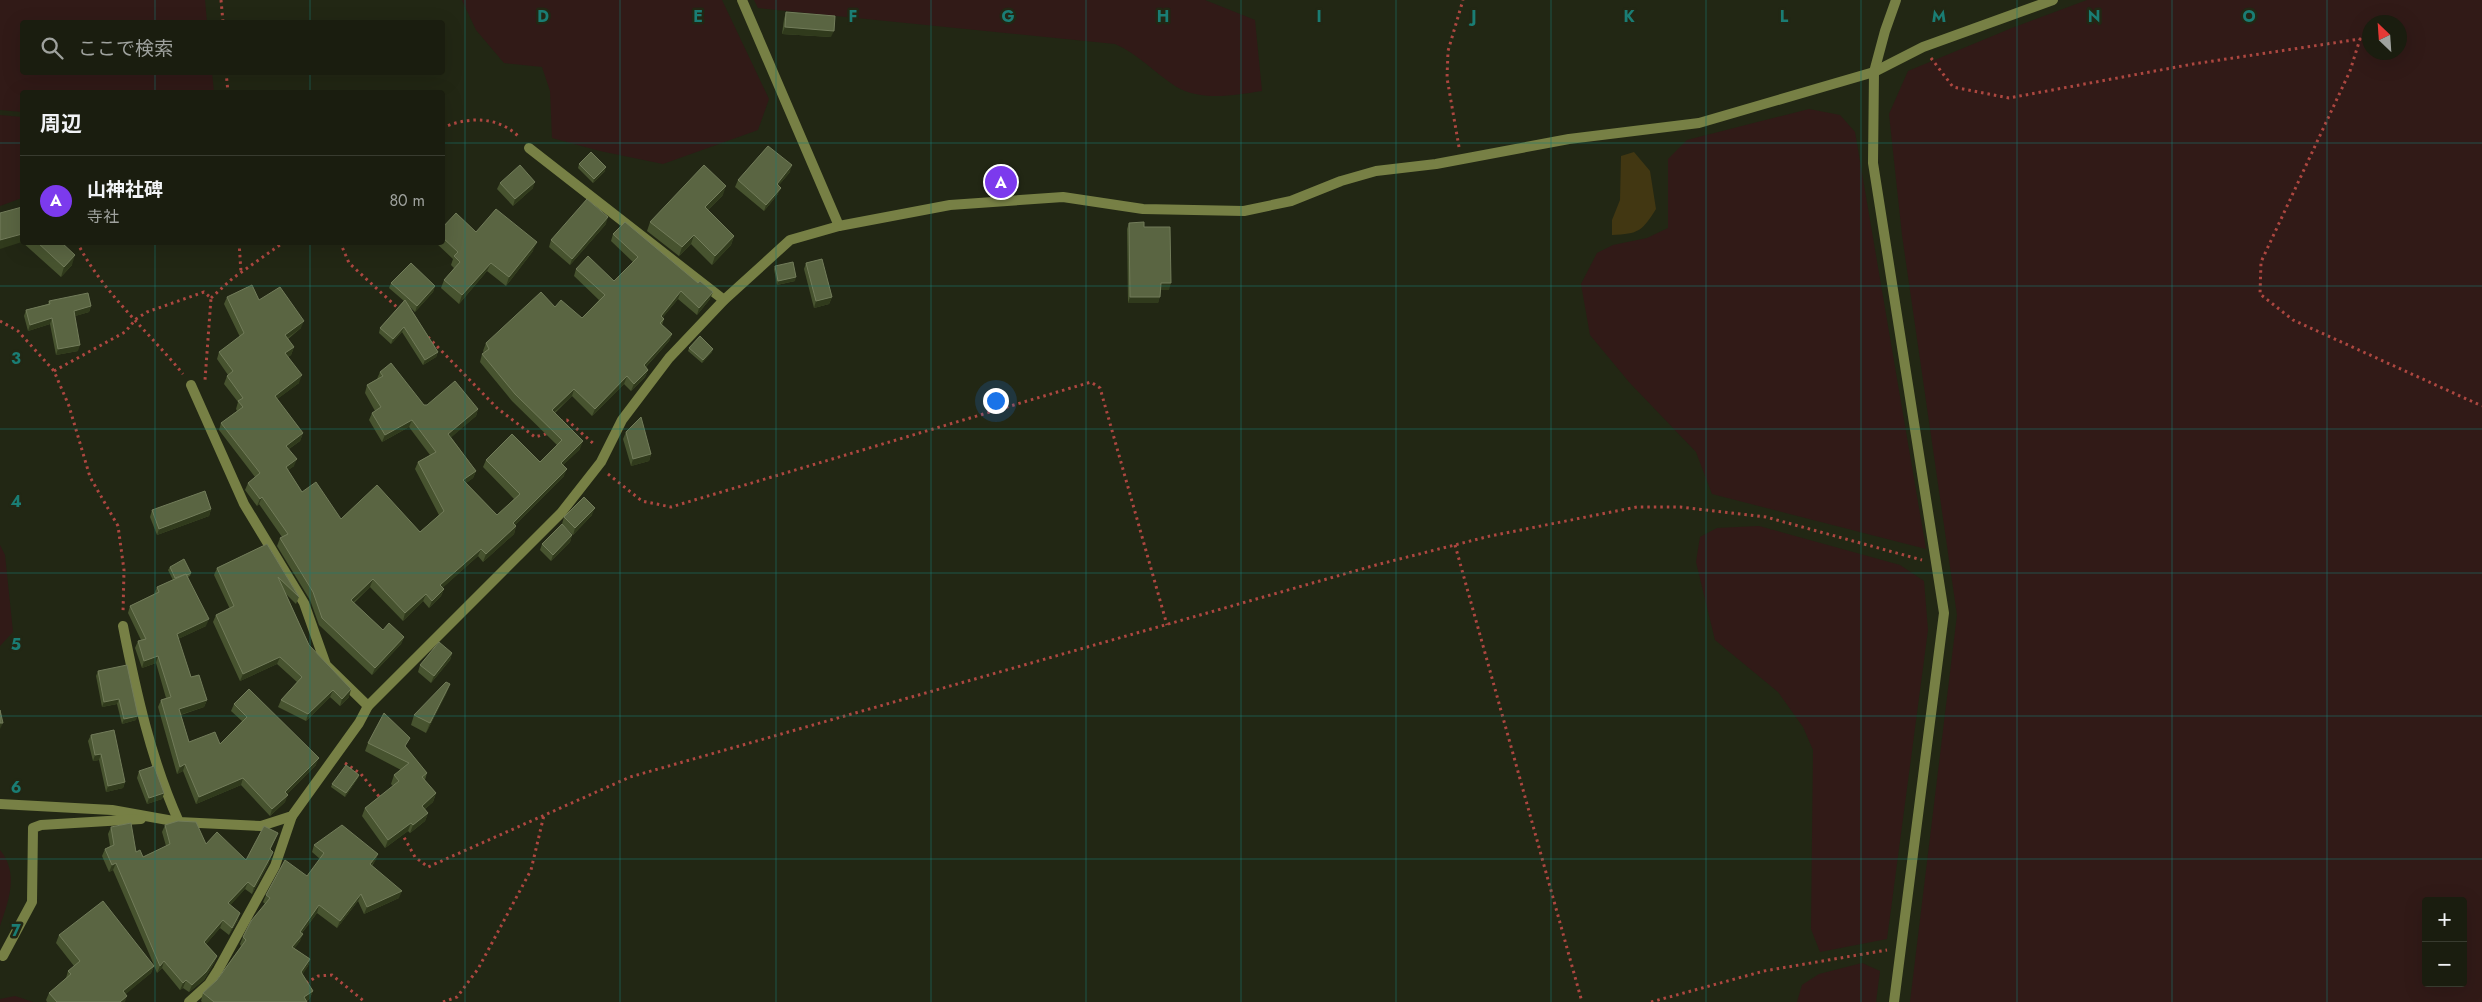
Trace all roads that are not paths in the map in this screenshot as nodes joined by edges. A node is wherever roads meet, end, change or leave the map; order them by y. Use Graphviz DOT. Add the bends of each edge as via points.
graph roads {
  1 [pos="742,0"];
  2 [pos="1896,0"];
  3 [pos="2053,0"];
  4 [pos="1874,72"];
  5 [pos="528,148"];
  6 [pos="838,226"];
  7 [pos="724,300"];
  8 [pos="191,385"];
  9 [pos="123,626"];
  10 [pos="368,706"];
  11 [pos="0,804"];
  12 [pos="292,816"];
  13 [pos="158,818"];
  14 [pos="179,822"];
  15 [pos="2,956"];
  16 [pos="189,1002"];
  17 [pos="1894,1002"];
  1 -- 6 [label="street"];
  2 -- 4 [label="street"];
  3 -- 4 [label="street" via="1923,47"];
  4 -- 6 [label="street" via="1699,123 1569,139 1461,160 1376,171 1290,201 1244,211 1143,209 1063,197 950,205"];
  4 -- 17 [label="street" via="1873,163 1944,613"];
  5 -- 7 [label="street"];
  6 -- 7 [label="street" via="790,240"];
  7 -- 10 [label="street" via="669,358 622,420 598,466 561,514"];
  8 -- 10 [label="street" via="244,504 304,603 326,665"];
  9 -- 14 [label="street" via="132,676 149,738"];
  10 -- 12 [label="street"];
  11 -- 13 [label="street" via="112,810"];
  12 -- 14 [label="street" via="261,826"];
  12 -- 16 [label="street" via="274,866 218,970 209,984"];
  13 -- 14 [label="street"];
  13 -- 15 [label="street" via="33,828 32,902"];
}
